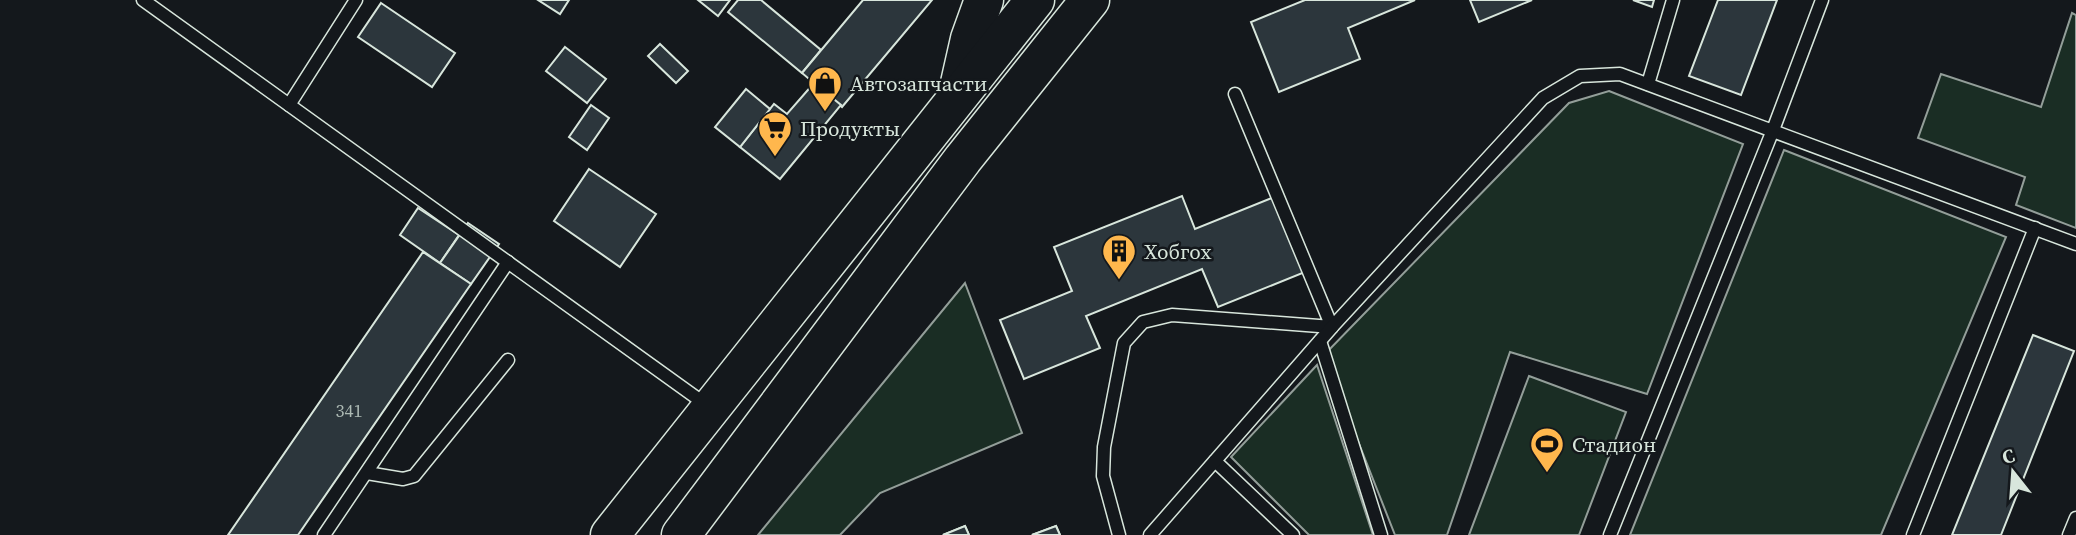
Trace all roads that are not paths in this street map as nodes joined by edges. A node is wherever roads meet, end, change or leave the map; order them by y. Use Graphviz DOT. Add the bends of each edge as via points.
graph roads {
  1 [pos="143,0"];
  2 [pos="356,0"];
  3 [pos="984,0"];
  4 [pos="1035,0"];
  5 [pos="1673,0"];
  6 [pos="1822,0"];
  7 [pos="1091,2"];
  8 [pos="1648,84"];
  9 [pos="1236,94"];
  10 [pos="956,99"];
  11 [pos="289,105"];
  12 [pos="1773,130"];
  13 [pos="929,134"];
  14 [pos="963,159"];
  15 [pos="2035,228"];
  16 [pos="2076,244"];
  17 [pos="508,262"];
  18 [pos="1332,327"];
  19 [pos="1320,341"];
  20 [pos="508,360"];
  21 [pos="711,408"];
  22 [pos="1214,461"];
  23 [pos="367,473"];
  24 [pos="2076,518"];
  25 [pos="324,535"];
  26 [pos="610,535"];
  27 [pos="681,535"];
  28 [pos="1119,535"];
  29 [pos="1150,535"];
  30 [pos="1293,535"];
  31 [pos="1381,535"];
  32 [pos="1610,535"];
  33 [pos="1913,535"];
  34 [pos="2069,535"];
  1 -- 11 [label="lane"];
  2 -- 11 [label="lane"];
  3 -- 10 [label="main road"];
  4 -- 10 [label="main road"];
  5 -- 8 [label="lane"];
  6 -- 12 [label="lane"];
  7 -- 14 [label="main road"];
  8 -- 12 [label="lane"];
  8 -- 18 [label="lane" via="1620,74 1580,76 1543,98"];
  9 -- 18 [label="lane"];
  10 -- 13 [label="main road"];
  11 -- 17 [label="lane"];
  12 -- 15 [label="lane"];
  12 -- 32 [label="lane"];
  13 -- 14 [label="main road"];
  13 -- 21 [label="main road"];
  14 -- 27 [label="main road"];
  15 -- 16 [label="lane"];
  15 -- 33 [label="lane"];
  17 -- 21 [label="lane"];
  17 -- 23 [label="lane"];
  18 -- 19 [label="lane"];
  18 -- 28 [label="lane" via="1172,315 1143,322 1124,344 1104,447 1103,476"];
  19 -- 22 [label="lane"];
  19 -- 31 [label="lane"];
  20 -- 23 [label="lane" via="414,476 403,479"];
  21 -- 26 [label="main road"];
  22 -- 29 [label="lane"];
  22 -- 30 [label="lane"];
  23 -- 25 [label="lane"];
  24 -- 34 [label="lane"];
}
